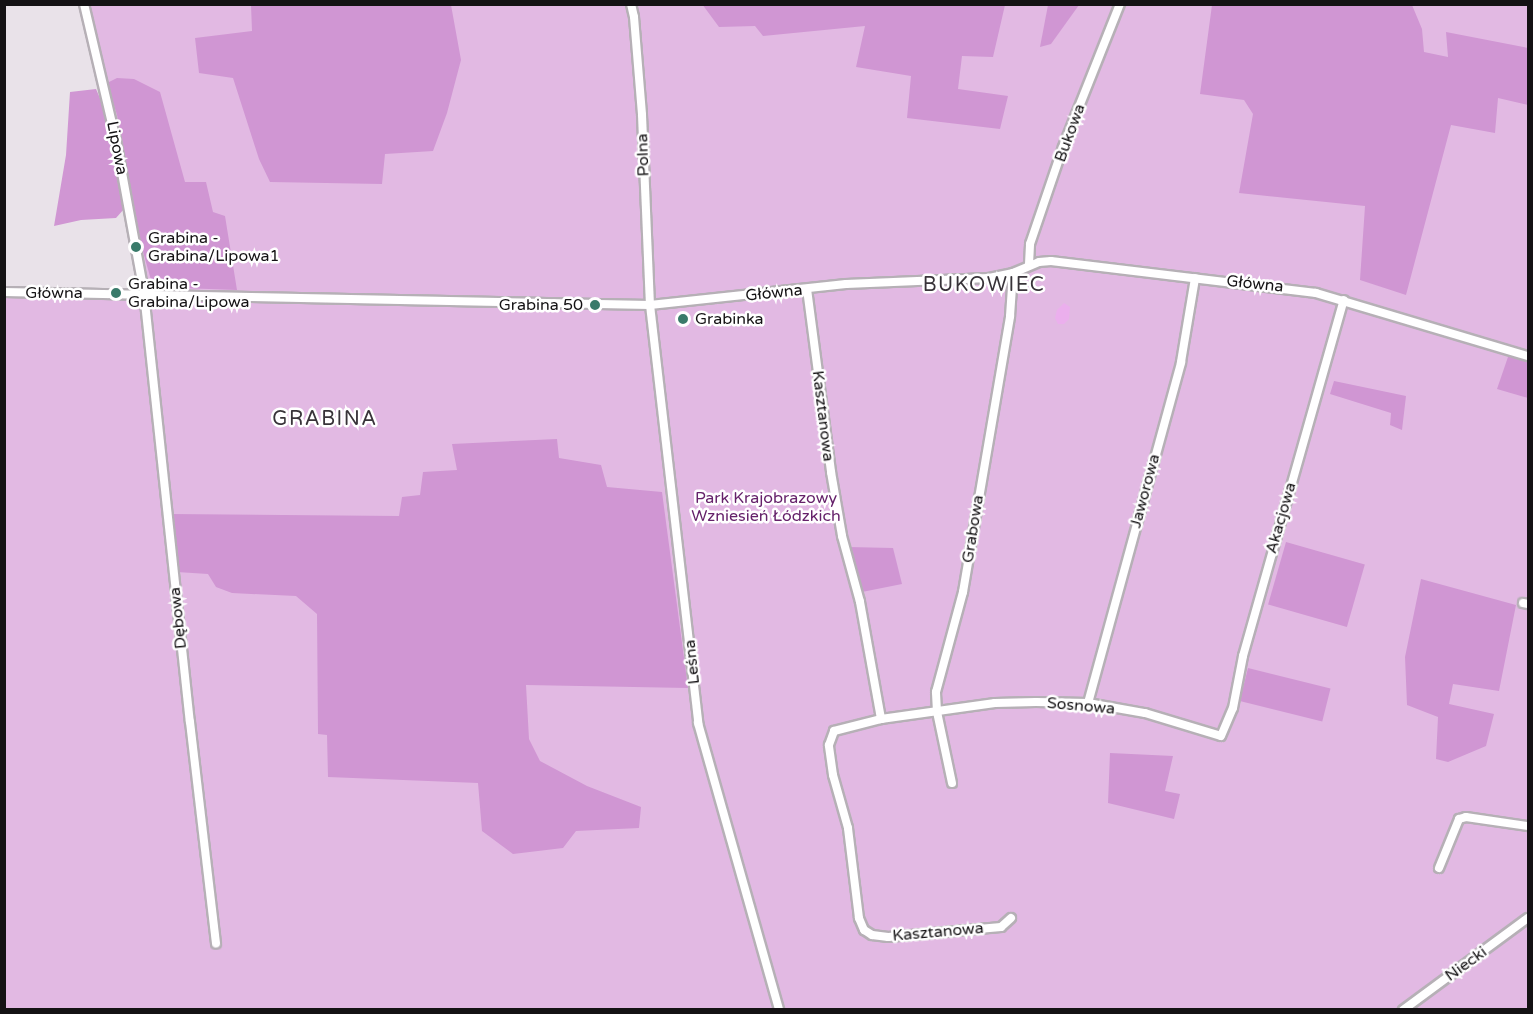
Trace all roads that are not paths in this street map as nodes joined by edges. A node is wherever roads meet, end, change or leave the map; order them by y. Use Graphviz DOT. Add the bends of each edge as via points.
graph roads {
  1 [pos="84,4"];
  2 [pos="631,4"];
  3 [pos="1120,4"];
  4 [pos="1029,264"];
  5 [pos="1012,273"];
  6 [pos="1195,278"];
  7 [pos="807,289"];
  8 [pos="4,292"];
  9 [pos="144,293"];
  10 [pos="1344,300"];
  11 [pos="650,305"];
  12 [pos="1528,356"];
  13 [pos="1088,704"];
  14 [pos="937,712"];
  15 [pos="880,719"];
  16 [pos="1221,736"];
  17 [pos="952,783"];
  18 [pos="1528,826"];
  19 [pos="1439,868"];
  20 [pos="1011,918"];
  21 [pos="1528,918"];
  22 [pos="216,942"];
  23 [pos="779,1010"];
  24 [pos="1403,1010"];
  1 -- 9 [label="street, Lipowa" via="116,140"];
  2 -- 11 [label="street, Polna" via="642,115"];
  3 -- 4 [label="street, Bukowa" via="1063,147 1030,244"];
  4 -- 5 [label="street, Główna"];
  4 -- 6 [label="street, Główna" via="1052,261"];
  5 -- 7 [label="street, Główna" via="988,278"];
  5 -- 14 [label="street, Grabowa" via="1010,316 963,592 936,693"];
  6 -- 10 [label="street, Główna" via="1287,288"];
  6 -- 13 [label="street, Jaworowa" via="1181,362"];
  7 -- 11 [label="street, Główna"];
  7 -- 15 [label="street, Kasztanowa" via="831,472 842,536 860,602"];
  8 -- 9 [label="street, Główna"];
  9 -- 11 [label="street, Główna"];
  9 -- 22 [label="street, Dębowa"];
  10 -- 12 [label="street, Główna"];
  10 -- 16 [label="street, Akacjowa" via="1243,656 1233,708"];
  11 -- 23 [label="street, Leśna" via="698,723"];
  13 -- 14 [label="street, Sosnowa" via="995,703"];
  13 -- 16 [label="street, Sosnowa" via="1145,713"];
  14 -- 15 [label="street, Kasztanowa"];
  14 -- 17 [label="street, Grabowa"];
  15 -- 20 [label="street, Kasztanowa" via="834,731 828,745 850,838 855,895 864,930 888,937 1001,927"];
  18 -- 19 [label="street" via="1459,819"];
  21 -- 24 [label="street, Niecki"];
}
